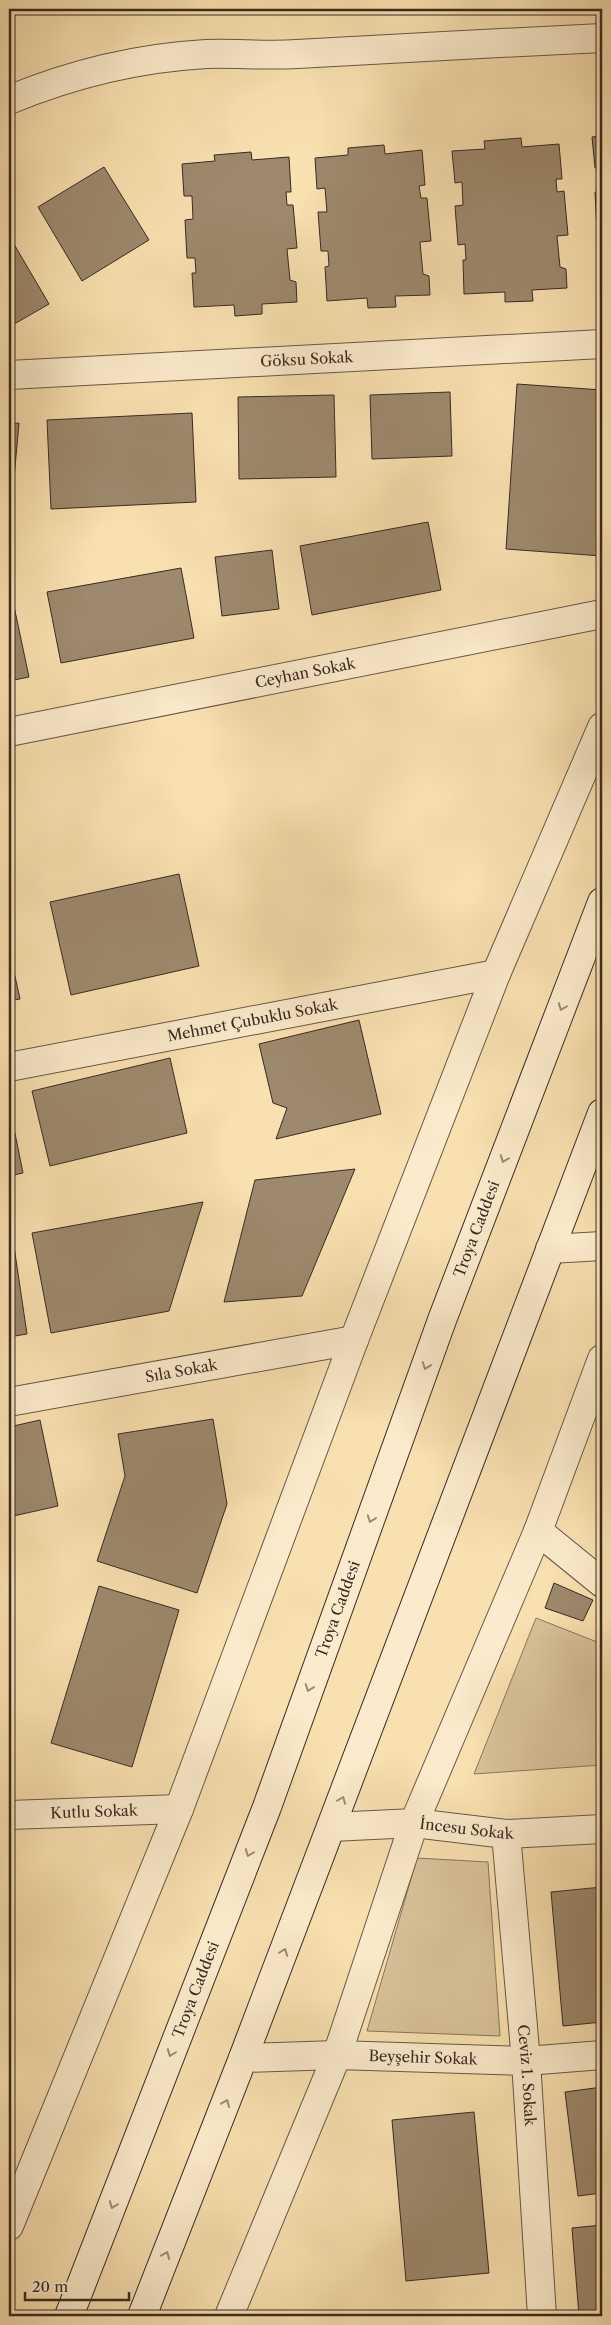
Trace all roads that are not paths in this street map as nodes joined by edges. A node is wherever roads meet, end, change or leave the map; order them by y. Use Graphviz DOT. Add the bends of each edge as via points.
graph roads {
  1 [pos="602,38"];
  2 [pos="9,100"];
  3 [pos="602,344"];
  4 [pos="9,375"];
  5 [pos="602,614"];
  6 [pos="602,727"];
  7 [pos="9,732"];
  8 [pos="602,902"];
  9 [pos="496,974"];
  10 [pos="9,1067"];
  11 [pos="602,1113"];
  12 [pos="602,1246"];
  13 [pos="550,1249"];
  14 [pos="354,1340"];
  15 [pos="602,1359"];
  16 [pos="9,1402"];
  17 [pos="538,1531"];
  18 [pos="602,1583"];
  19 [pos="179,1809"];
  20 [pos="9,1815"];
  21 [pos="414,1823"];
  22 [pos="332,1828"];
  23 [pos="602,1829"];
  24 [pos="506,1834"];
  25 [pos="337,2055"];
  26 [pos="602,2055"];
  27 [pos="244,2058"];
  28 [pos="526,2061"];
  29 [pos="9,2226"];
  30 [pos="69,2316"];
  31 [pos="142,2316"];
  32 [pos="229,2316"];
  33 [pos="542,2316"];
  1 -- 2 [label="street" via="168,57 110,66 53,81"];
  3 -- 4 [label="street, Göksu Sokak"];
  5 -- 7 [label="street, Ceyhan Sokak"];
  6 -- 9 [label="street"];
  8 -- 30 [label="street, Troya Caddesi, one-way" via="442,1320 266,1807"];
  9 -- 10 [label="street, Mehmet Çubuklu Sokak"];
  9 -- 14 [label="street"];
  11 -- 13 [label="street"];
  12 -- 13 [label="street"];
  22 -- 13 [label="street, one-way"];
  14 -- 16 [label="street, Sıla Sokak"];
  14 -- 19 [label="street"];
  15 -- 17 [label="street"];
  17 -- 18 [label="street"];
  17 -- 21 [label="street"];
  19 -- 20 [label="street, Kutlu Sokak"];
  19 -- 29 [label="street"];
  21 -- 22 [label="street, İncesu Sokak"];
  21 -- 24 [label="street, İncesu Sokak"];
  21 -- 25 [label="street"];
  27 -- 22 [label="street, one-way"];
  23 -- 24 [label="street, İncesu Sokak"];
  24 -- 28 [label="street, Ceviz 1. Sokak"];
  25 -- 27 [label="street, Beyşehir Sokak"];
  25 -- 28 [label="street, Beyşehir Sokak"];
  25 -- 32 [label="street"];
  26 -- 28 [label="street, Beyşehir Sokak"];
  31 -- 27 [label="street, one-way"];
  28 -- 33 [label="street, Ceviz 1. Sokak"];
}
